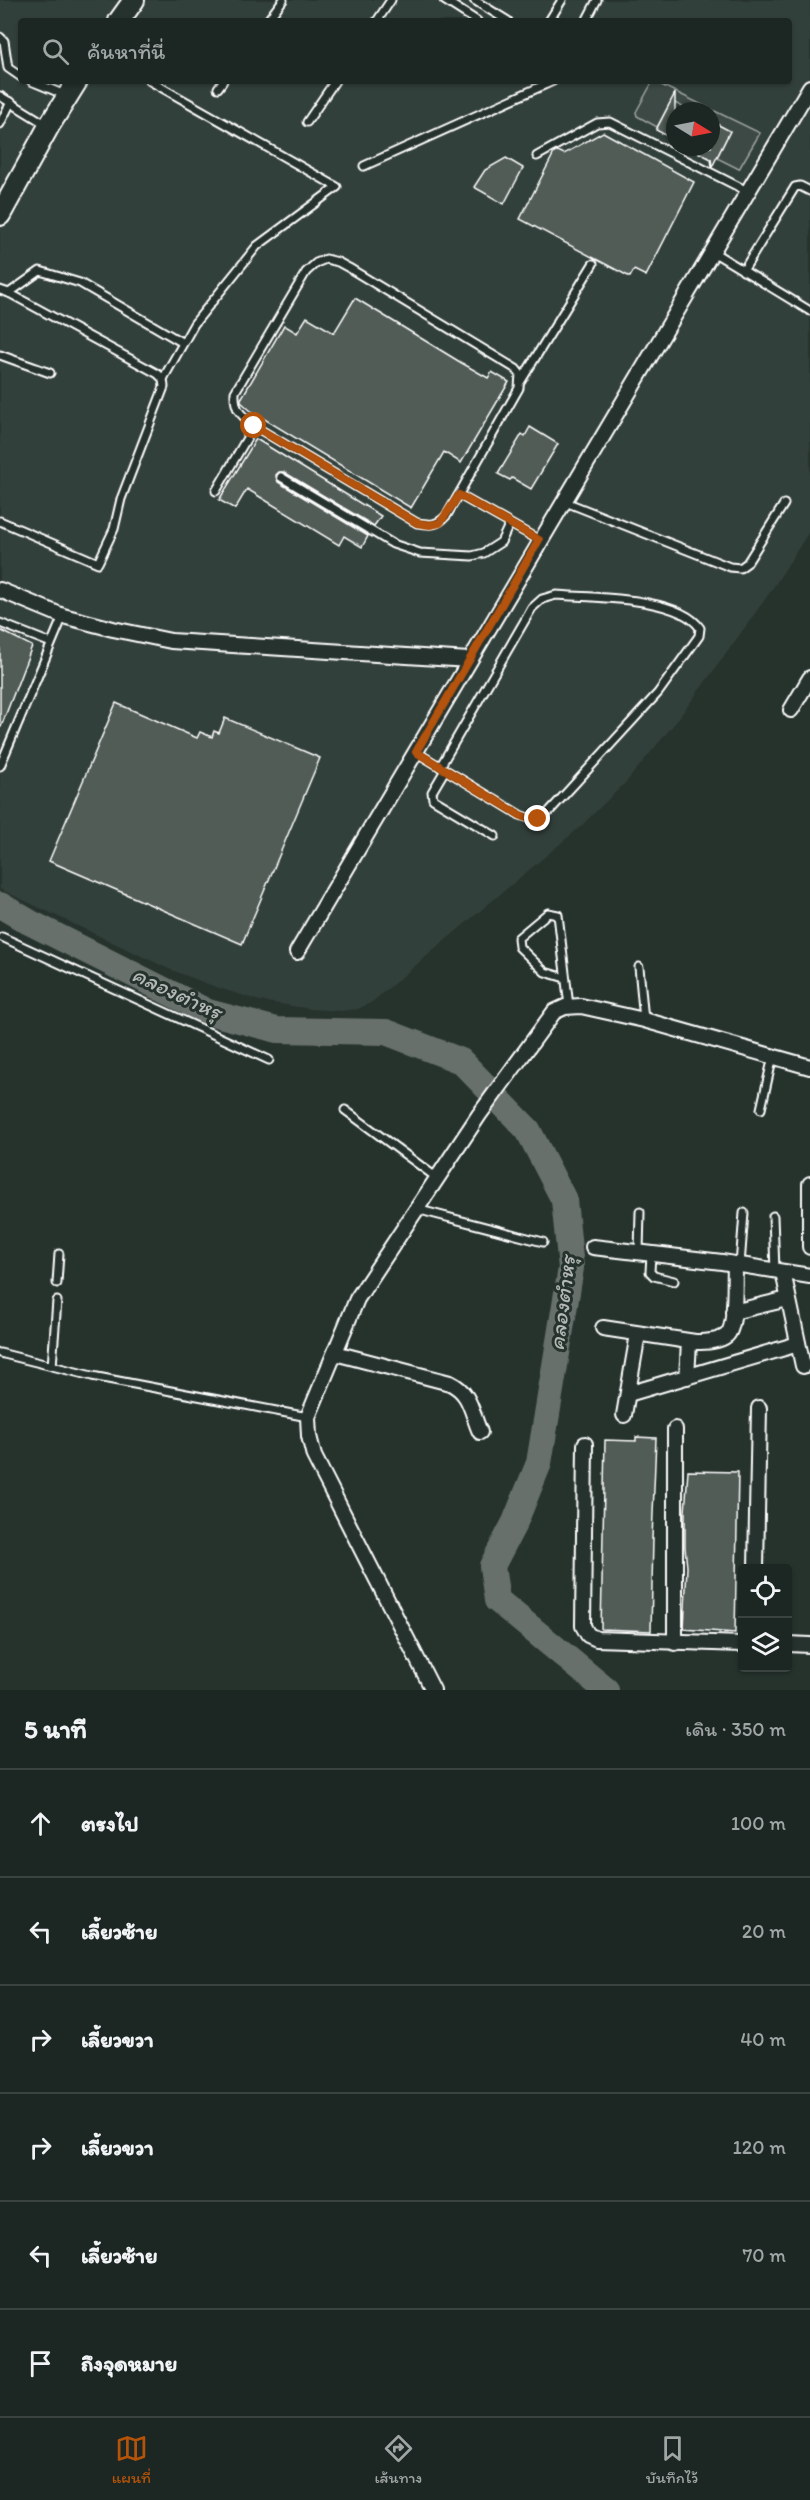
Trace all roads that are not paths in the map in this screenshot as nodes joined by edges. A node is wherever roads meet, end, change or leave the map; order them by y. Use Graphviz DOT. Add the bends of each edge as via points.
graph roads {
  1 [pos="134,0"];
  2 [pos="283,0"];
  3 [pos="391,0"];
  4 [pos="444,0"];
  5 [pos="474,0"];
  6 [pos="562,0"];
  7 [pos="597,0"];
  8 [pos="121,18"];
  9 [pos="269,18"];
  10 [pos="379,18"];
  11 [pos="472,18"];
  12 [pos="503,18"];
  13 [pos="551,18"];
  14 [pos="588,18"];
  15 [pos="0,37"];
  16 [pos="18,75"];
  17 [pos="46,84"];
  18 [pos="155,84"];
  19 [pos="221,84"];
  20 [pos="333,84"];
  21 [pos="546,84"];
  22 [pos="810,87"];
  23 [pos="218,88"];
  24 [pos="72,89"];
  25 [pos="0,96"];
  26 [pos="11,102"];
  27 [pos="307,122"];
  28 [pos="0,124"];
  29 [pos="49,126"];
  30 [pos="537,156"];
  31 [pos="364,166"];
  32 [pos="810,191"];
  33 [pos="749,192"];
  34 [pos="0,215"];
  35 [pos="713,252"];
  36 [pos="593,264"];
  37 [pos="743,271"];
  38 [pos="0,290"];
  39 [pos="9,293"];
  40 [pos="810,311"];
  41 [pos="183,343"];
  42 [pos="0,355"];
  43 [pos="50,373"];
  44 [pos="163,378"];
  45 [pos="521,381"];
  46 [pos="254,426"];
  47 [pos="281,477"];
  48 [pos="216,491"];
  49 [pos="459,495"];
  50 [pos="563,501"];
  51 [pos="784,504"];
  52 [pos="0,521"];
  53 [pos="509,525"];
  54 [pos="539,540"];
  55 [pos="0,590"];
  56 [pos="63,616"];
  57 [pos="0,623"];
  58 [pos="51,643"];
  59 [pos="469,660"];
  60 [pos="810,678"];
  61 [pos="791,710"];
  62 [pos="416,752"];
  63 [pos="0,766"];
  64 [pos="442,768"];
  65 [pos="495,836"];
  66 [pos="2,937"];
  67 [pos="297,952"];
  68 [pos="639,967"];
  69 [pos="565,978"];
  70 [pos="568,1006"];
  71 [pos="644,1020"];
  72 [pos="773,1056"];
  73 [pos="268,1060"];
  74 [pos="810,1067"];
  75 [pos="761,1109"];
  76 [pos="345,1110"];
  77 [pos="437,1178"];
  78 [pos="810,1184"];
  79 [pos="416,1209"];
  80 [pos="640,1212"];
  81 [pos="744,1213"];
  82 [pos="773,1216"];
  83 [pos="543,1242"];
  84 [pos="593,1247"];
  85 [pos="810,1247"];
  86 [pos="645,1253"];
  87 [pos="59,1254"];
  88 [pos="738,1265"];
  89 [pos="779,1271"];
  90 [pos="810,1276"];
  91 [pos="674,1281"];
  92 [pos="57,1283"];
  93 [pos="789,1299"];
  94 [pos="57,1301"];
  95 [pos="733,1311"];
  96 [pos="603,1328"];
  97 [pos="638,1334"];
  98 [pos="689,1342"];
  99 [pos="798,1344"];
  100 [pos="0,1353"];
  101 [pos="335,1353"];
  102 [pos="52,1366"];
  103 [pos="803,1366"];
  104 [pos="687,1377"];
  105 [pos="628,1394"];
  106 [pos="759,1408"];
  107 [pos="624,1415"];
  108 [pos="308,1417"];
  109 [pos="675,1429"];
  110 [pos="480,1432"];
  111 [pos="585,1444"];
  112 [pos="756,1564"];
  113 [pos="675,1643"];
  114 [pos="738,1644"];
  115 [pos="792,1644"];
  116 [pos="810,1645"];
  117 [pos="433,1690"];
  1 -- 8 [label="street"];
  2 -- 9 [label="lane"];
  3 -- 10 [label="lane"];
  4 -- 11 [label="lane"];
  5 -- 12 [label="lane"];
  6 -- 13 [label="lane"];
  7 -- 14 [label="lane"];
  15 -- 16 [label="lane" via="8,68"];
  17 -- 24 [label="lane"];
  18 -- 41 [label="lane" via="337,188 257,246"];
  19 -- 23 [label="lane"];
  20 -- 27 [label="lane"];
  21 -- 31 [label="lane"];
  22 -- 33 [label="street"];
  24 -- 29 [label="street"];
  25 -- 26 [label="lane"];
  26 -- 28 [label="lane"];
  26 -- 29 [label="lane"];
  29 -- 34 [label="street"];
  30 -- 33 [label="lane" via="597,123 610,122"];
  32 -- 37 [label="lane" via="795,187"];
  33 -- 35 [label="street"];
  35 -- 37 [label="lane"];
  35 -- 50 [label="street"];
  36 -- 45 [label="lane"];
  37 -- 40 [label="lane"];
  38 -- 39 [label="lane"];
  39 -- 41 [label="lane" via="40,271 80,283"];
  39 -- 44 [label="lane"];
  41 -- 44 [label="lane"];
  42 -- 43 [label="lane"];
  44 -- 52 [label="lane" via="164,387 121,499 114,529 98,562"];
  45 -- 46 [label="lane" via="516,369 349,268 326,259 306,272 235,392 234,403 239,413"];
  45 -- 49 [label="lane"];
  46 -- 48 [label="lane"];
  46 -- 49 [label="lane" via="417,523 440,523"];
  47 -- 53 [label="lane" via="393,544 420,553 484,553 501,542"];
  49 -- 53 [label="lane"];
  50 -- 51 [label="lane" via="718,563 740,568"];
  50 -- 54 [label="street"];
  53 -- 54 [label="lane"];
  54 -- 59 [label="street"];
  55 -- 56 [label="street"];
  56 -- 58 [label="lane"];
  56 -- 59 [label="street" via="171,640"];
  57 -- 58 [label="lane"];
  58 -- 63 [label="lane"];
  59 -- 62 [label="street"];
  60 -- 61 [label="street"];
  62 -- 64 [label="lane"];
  62 -- 67 [label="street"];
  64 -- 64 [label="lane" via="532,608 542,599 556,595 662,605 695,620 700,628 699,636 658,693 546,815 538,819 520,815"];
  64 -- 65 [label="lane" via="433,799"];
  66 -- 73 [label="lane"];
  68 -- 71 [label="lane"];
  69 -- 69 [label="lane" via="545,972 517,942 548,913 558,915"];
  69 -- 70 [label="lane"];
  70 -- 71 [label="street"];
  70 -- 77 [label="street" via="554,1012"];
  71 -- 72 [label="street"];
  72 -- 74 [label="street"];
  72 -- 75 [label="lane"];
  76 -- 77 [label="lane"];
  77 -- 79 [label="street"];
  78 -- 85 [label="street"];
  79 -- 83 [label="lane"];
  79 -- 101 [label="street" via="357,1299"];
  80 -- 86 [label="lane"];
  81 -- 88 [label="lane"];
  82 -- 89 [label="lane"];
  84 -- 86 [label="street"];
  86 -- 88 [label="street"];
  86 -- 91 [label="lane" via="654,1276"];
  87 -- 92 [label="lane"];
  88 -- 89 [label="street"];
  88 -- 95 [label="street"];
  89 -- 90 [label="street"];
  89 -- 93 [label="street"];
  93 -- 95 [label="street"];
  93 -- 99 [label="street"];
  94 -- 102 [label="lane"];
  95 -- 98 [label="street" via="732,1329 725,1337"];
  96 -- 97 [label="street"];
  97 -- 98 [label="street"];
  97 -- 105 [label="street"];
  98 -- 104 [label="street"];
  99 -- 103 [label="street"];
  99 -- 104 [label="street"];
  100 -- 102 [label="lane"];
  101 -- 108 [label="street"];
  101 -- 110 [label="street" via="462,1389"];
  102 -- 108 [label="lane"];
  104 -- 105 [label="street"];
  105 -- 107 [label="street"];
  106 -- 112 [label="street"];
  108 -- 117 [label="street" via="314,1456"];
  109 -- 113 [label="street"];
  111 -- 113 [label="street" via="583,1626 588,1635 597,1639"];
  113 -- 114 [label="street"];
  115 -- 116 [label="street"];
}
